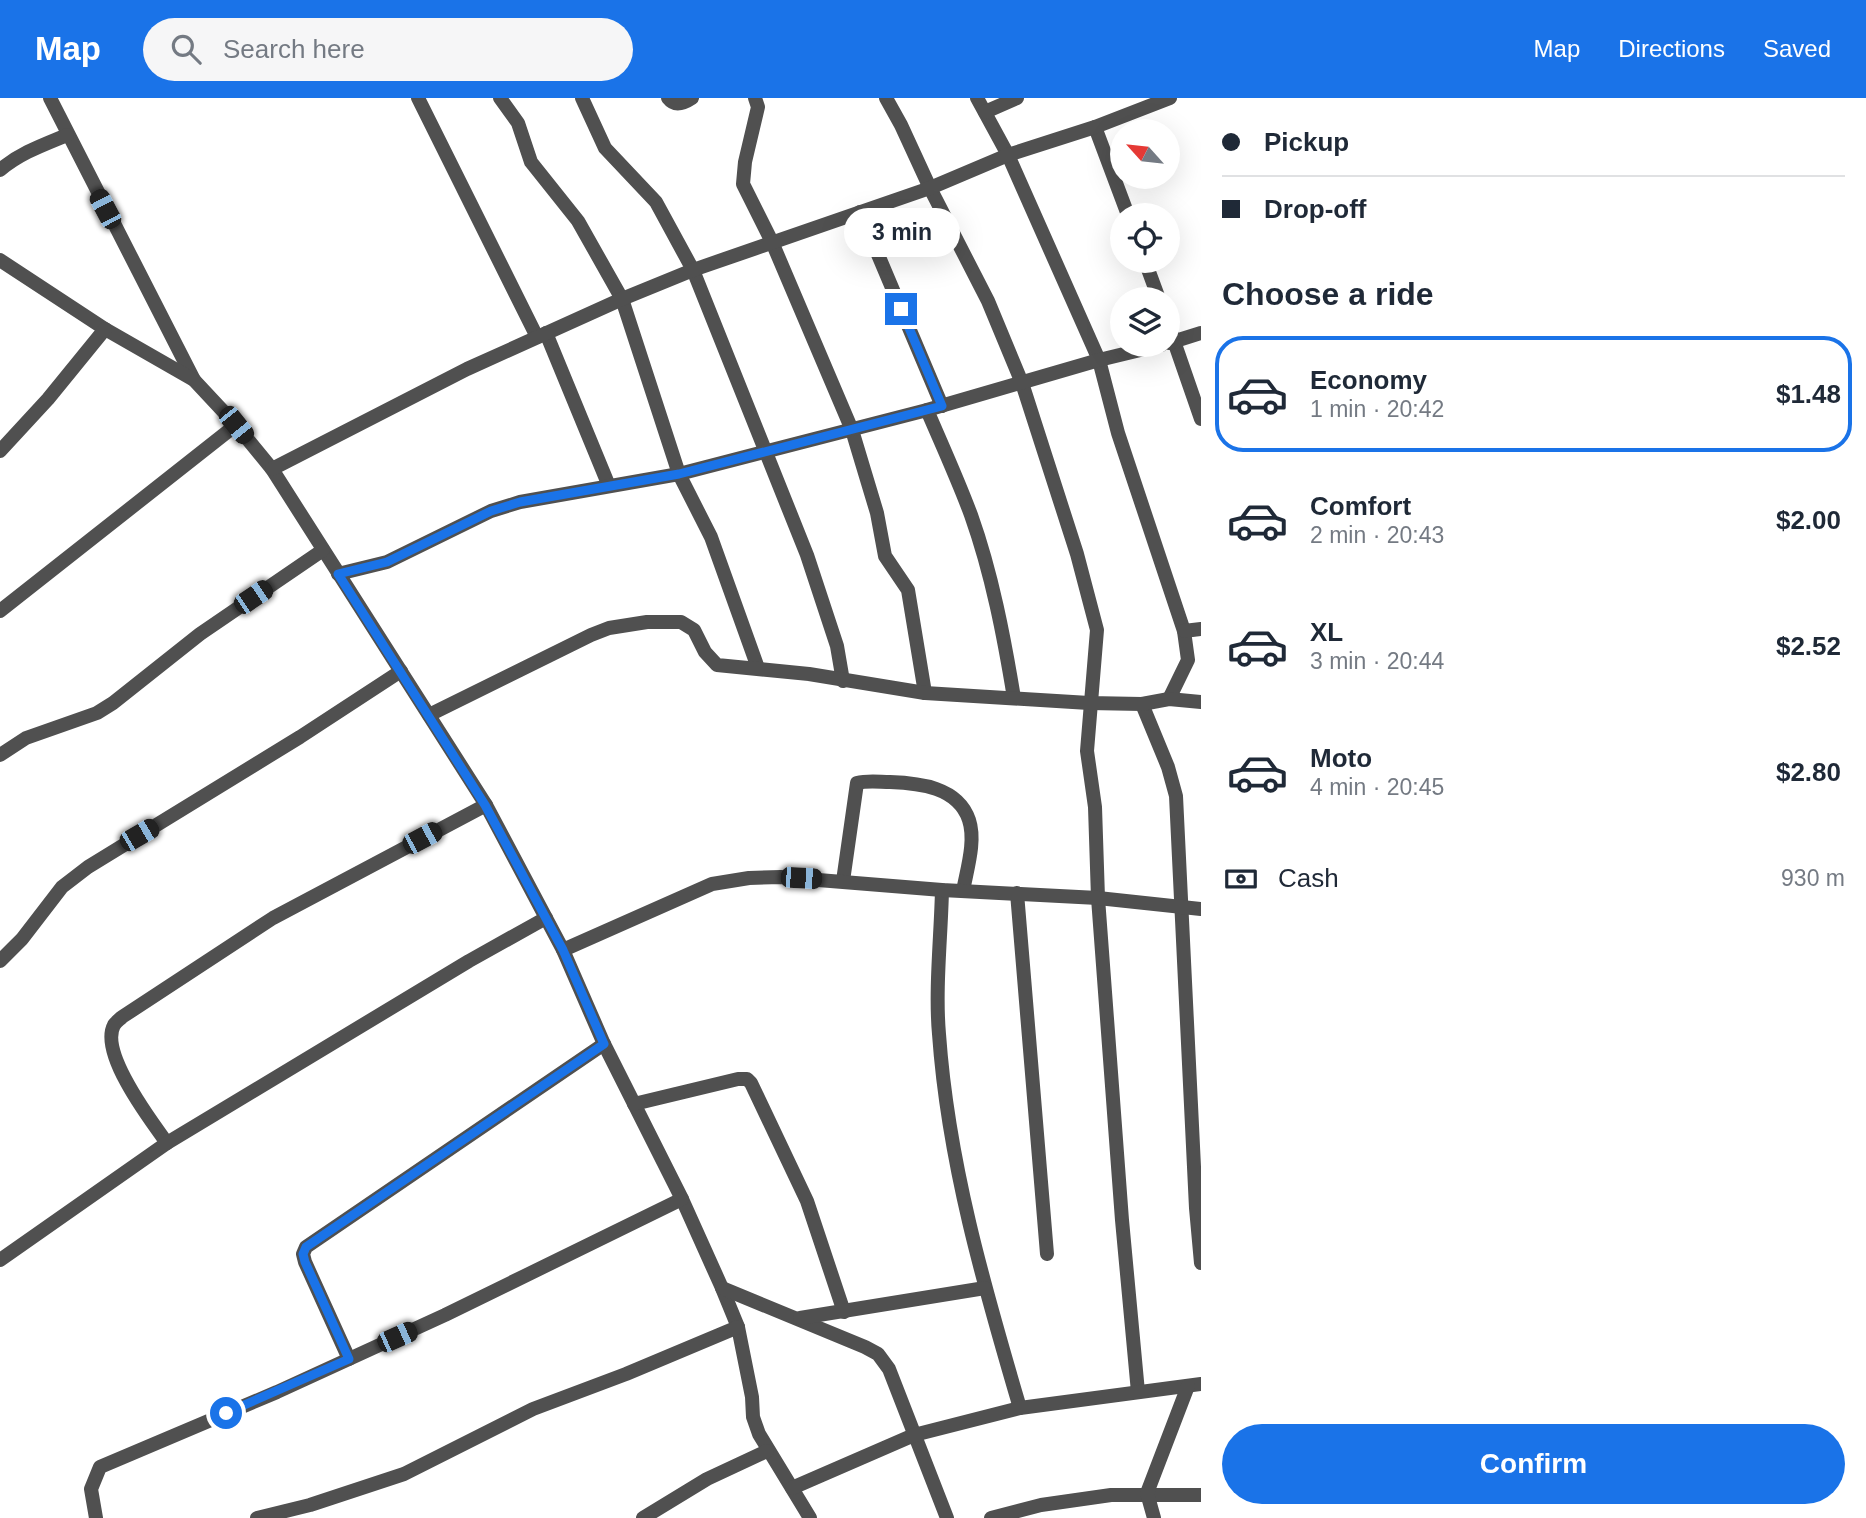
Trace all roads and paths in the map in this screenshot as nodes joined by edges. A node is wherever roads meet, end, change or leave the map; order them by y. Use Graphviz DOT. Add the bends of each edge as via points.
graph roads {
  1 [pos="50,98"];
  2 [pos="418,98"];
  3 [pos="500,98"];
  4 [pos="582,98"];
  5 [pos="668,98"];
  6 [pos="692,98"];
  7 [pos="755,98"];
  8 [pos="886,98"];
  9 [pos="977,98"];
  10 [pos="1017,98"];
  11 [pos="1170,98"];
  12 [pos="985,112"];
  13 [pos="1095,127"];
  14 [pos="67,135"];
  15 [pos="1008,155"];
  16 [pos="0,170"];
  17 [pos="929,188"];
  18 [pos="1124,203"];
  19 [pos="860,212"];
  20 [pos="772,242"];
  21 [pos="0,260"];
  22 [pos="693,270"];
  23 [pos="622,299"];
  24 [pos="105,329"];
  25 [pos="1201,333"];
  26 [pos="542,335"];
  27 [pos="1180,339"];
  28 [pos="1111,357"];
  29 [pos="1174,357"];
  30 [pos="1099,360"];
  31 [pos="194,380"];
  32 [pos="1022,383"];
  33 [pos="934,408"];
  34 [pos="1201,419"];
  35 [pos="236,425"];
  36 [pos="852,430"];
  37 [pos="0,451"];
  38 [pos="765,452"];
  39 [pos="272,469"];
  40 [pos="679,474"];
  41 [pos="609,486"];
  42 [pos="323,550"];
  43 [pos="338,574"];
  44 [pos="0,611"];
  45 [pos="1201,628"];
  46 [pos="1184,631"];
  47 [pos="758,668"];
  48 [pos="401,671"];
  49 [pos="843,681"];
  50 [pos="925,693"];
  51 [pos="1014,698"];
  52 [pos="1169,699"];
  53 [pos="1201,702"];
  54 [pos="1089,703"];
  55 [pos="1142,704"];
  56 [pos="429,715"];
  57 [pos="0,755"];
  58 [pos="485,805"];
  59 [pos="843,881"];
  60 [pos="942,890"];
  61 [pos="963,891"];
  62 [pos="1017,893"];
  63 [pos="1098,898"];
  64 [pos="1181,908"];
  65 [pos="1201,909"];
  66 [pos="546,918"];
  67 [pos="563,950"];
  68 [pos="0,961"];
  69 [pos="604,1044"];
  70 [pos="634,1104"];
  71 [pos="167,1143"];
  72 [pos="682,1199"];
  73 [pos="1047,1254"];
  74 [pos="0,1260"];
  75 [pos="1201,1263"];
  76 [pos="723,1288"];
  77 [pos="985,1288"];
  78 [pos="844,1312"];
  79 [pos="798,1318"];
  80 [pos="738,1327"];
  81 [pos="349,1359"];
  82 [pos="1194,1385"];
  83 [pos="1138,1392"];
  84 [pos="1020,1408"];
  85 [pos="914,1435"];
  86 [pos="767,1451"];
  87 [pos="792,1488"];
  88 [pos="1147,1493"];
  89 [pos="1201,1494"];
  90 [pos="96,1518"];
  91 [pos="257,1518"];
  92 [pos="643,1518"];
  93 [pos="810,1518"];
  94 [pos="947,1518"];
  95 [pos="991,1518"];
  96 [pos="1154,1518"];
  1 -- 14 [label="street"];
  2 -- 26 [label="street"];
  3 -- 23 [label="street" via="518,123 531,162 578,220"];
  4 -- 22 [label="street" via="605,148 656,202"];
  5 -- 6 [label="street" via="684,104"];
  7 -- 20 [label="street" via="758,107 743,184"];
  8 -- 17 [label="street"];
  9 -- 12 [label="street"];
  10 -- 12 [label="street"];
  11 -- 13 [label="street"];
  12 -- 15 [label="street"];
  13 -- 15 [label="street"];
  13 -- 18 [label="street"];
  14 -- 16 [label="street" via="34,148"];
  14 -- 31 [label="street"];
  15 -- 17 [label="street"];
  15 -- 30 [label="street"];
  17 -- 19 [label="street"];
  17 -- 32 [label="street" via="988,301"];
  19 -- 20 [label="street"];
  19 -- 33 [label="street"];
  20 -- 22 [label="street"];
  20 -- 36 [label="street"];
  21 -- 24 [label="street"];
  22 -- 23 [label="street"];
  22 -- 38 [label="street"];
  23 -- 26 [label="street"];
  23 -- 40 [label="street"];
  24 -- 31 [label="street"];
  24 -- 37 [label="street"];
  25 -- 27 [label="street"];
  26 -- 39 [label="street"];
  26 -- 41 [label="street"];
  28 -- 30 [label="street"];
  29 -- 34 [label="street"];
  30 -- 32 [label="street"];
  30 -- 46 [label="street" via="1118,433"];
  31 -- 35 [label="street"];
  32 -- 33 [label="street"];
  32 -- 54 [label="street" via="1097,631"];
  33 -- 36 [label="street"];
  33 -- 51 [label="street" via="1002,625"];
  35 -- 39 [label="street"];
  35 -- 44 [label="street"];
  36 -- 38 [label="street"];
  36 -- 50 [label="street" via="885,556 908,590"];
  38 -- 40 [label="street"];
  38 -- 49 [label="street" via="827,611"];
  39 -- 42 [label="street"];
  40 -- 41 [label="street"];
  40 -- 47 [label="street" via="711,537"];
  41 -- 43 [label="street" via="491,511 387,562"];
  42 -- 43 [label="street"];
  42 -- 57 [label="street" via="201,634 113,703 26,738"];
  43 -- 48 [label="street"];
  45 -- 46 [label="street"];
  46 -- 52 [label="street" via="1188,660"];
  47 -- 49 [label="street"];
  47 -- 56 [label="street" via="718,665 694,631 681,622 647,622 591,635"];
  48 -- 56 [label="street"];
  48 -- 68 [label="street" via="88,867 62,887"];
  49 -- 50 [label="street"];
  50 -- 51 [label="street"];
  51 -- 54 [label="street"];
  52 -- 53 [label="street"];
  52 -- 55 [label="street"];
  54 -- 55 [label="street"];
  54 -- 63 [label="street" via="1087,751 1095,807"];
  55 -- 64 [label="street" via="1176,796"];
  56 -- 58 [label="street"];
  58 -- 66 [label="street"];
  58 -- 71 [label="street" via="273,918 121,1017 112,1035 126,1085"];
  59 -- 60 [label="street"];
  59 -- 61 [label="street" via="858,783 921,783 953,799 969,819 970,852"];
  59 -- 67 [label="street" via="781,877 712,884"];
  60 -- 61 [label="street"];
  60 -- 77 [label="street" via="938,1031 943,1079 953,1148"];
  61 -- 62 [label="street"];
  62 -- 63 [label="street"];
  62 -- 73 [label="street"];
  63 -- 64 [label="street"];
  63 -- 83 [label="street"];
  64 -- 65 [label="street"];
  64 -- 75 [label="street"];
  66 -- 67 [label="street"];
  66 -- 71 [label="street"];
  67 -- 69 [label="street"];
  69 -- 70 [label="street"];
  69 -- 81 [label="street" via="306,1247 305,1262"];
  70 -- 72 [label="street"];
  70 -- 78 [label="street" via="747,1079 807,1201"];
  71 -- 74 [label="street"];
  72 -- 76 [label="street"];
  72 -- 81 [label="street"];
  76 -- 79 [label="street"];
  76 -- 80 [label="street"];
  77 -- 78 [label="street"];
  77 -- 84 [label="street"];
  78 -- 79 [label="street"];
  79 -- 85 [label="street" via="878,1354 889,1369"];
  80 -- 86 [label="street" via="753,1417"];
  80 -- 91 [label="street" via="533,1409 404,1474"];
  81 -- 90 [label="street" via="100,1467 91,1489"];
  82 -- 83 [label="street"];
  82 -- 88 [label="street" via="1157,1460"];
  83 -- 84 [label="street"];
  84 -- 85 [label="street"];
  85 -- 87 [label="street"];
  85 -- 94 [label="street"];
  86 -- 87 [label="street"];
  86 -- 92 [label="street" via="707,1479"];
  87 -- 93 [label="street"];
  88 -- 89 [label="street"];
  88 -- 95 [label="street" via="1041,1505"];
  88 -- 96 [label="street"];
}
